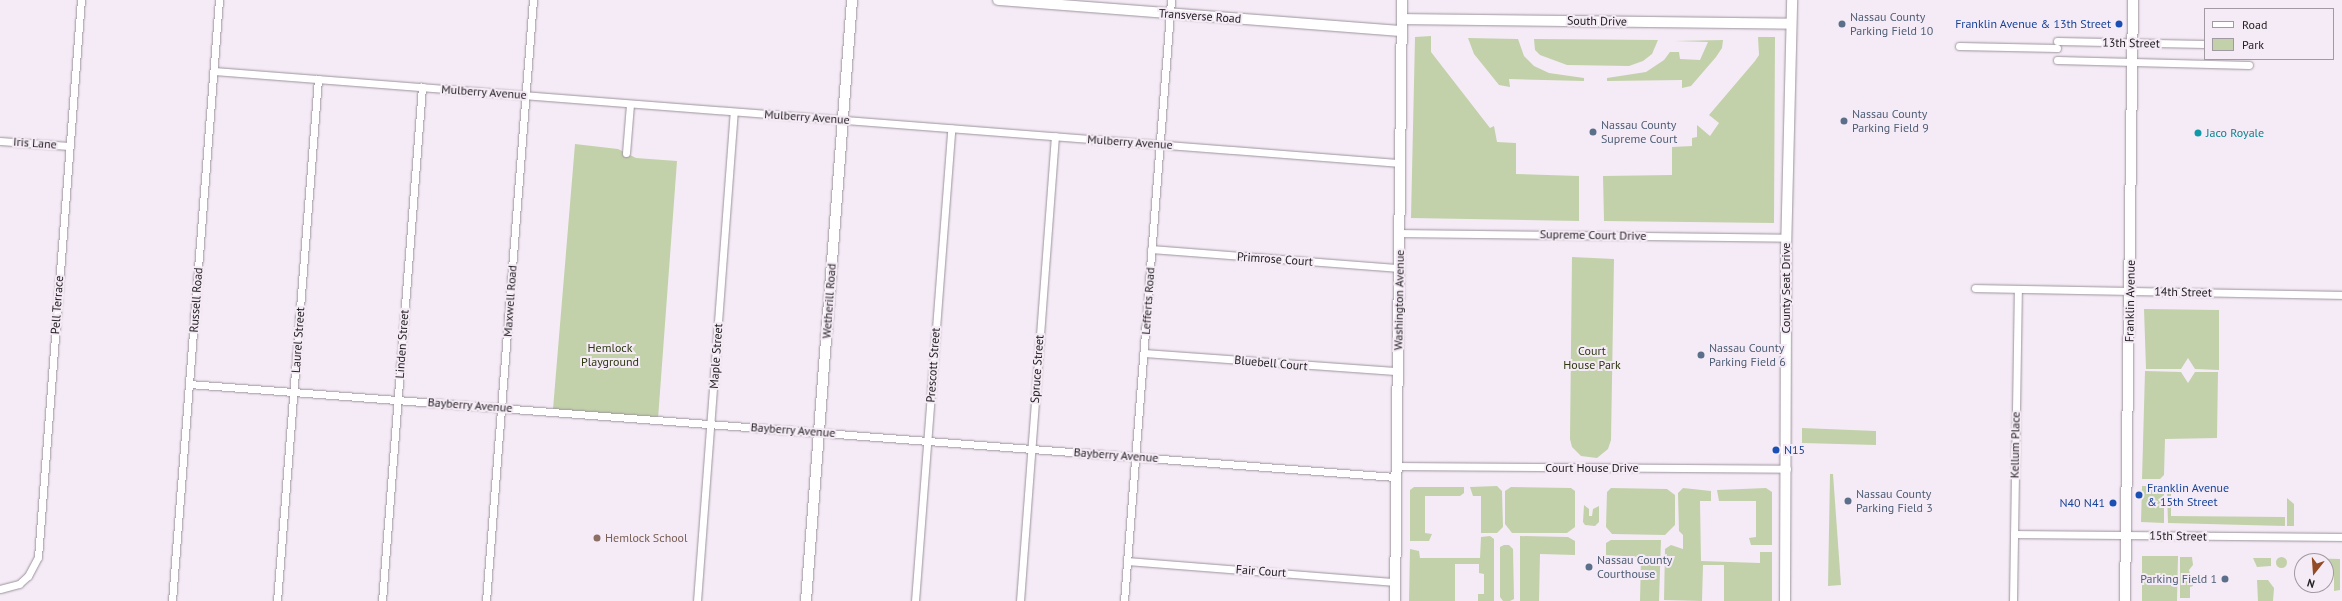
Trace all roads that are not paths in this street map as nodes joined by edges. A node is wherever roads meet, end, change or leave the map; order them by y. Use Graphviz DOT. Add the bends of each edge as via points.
graph roads {
  1 [pos="81,0"];
  2 [pos="219,0"];
  3 [pos="533,0"];
  4 [pos="852,0"];
  5 [pos="998,0"];
  6 [pos="1171,0"];
  7 [pos="1402,0"];
  8 [pos="1792,0"];
  9 [pos="2133,0"];
  10 [pos="1037,2"];
  11 [pos="1170,13"];
  12 [pos="1402,19"];
  13 [pos="1791,24"];
  14 [pos="1402,31"];
  15 [pos="2133,43"];
  16 [pos="2204,44"];
  17 [pos="1959,46"];
  18 [pos="2057,60"];
  19 [pos="2132,62"];
  20 [pos="2248,65"];
  21 [pos="214,71"];
  22 [pos="318,79"];
  23 [pos="422,87"];
  24 [pos="526,96"];
  25 [pos="630,104"];
  26 [pos="734,112"];
  27 [pos="843,120"];
  28 [pos="951,128"];
  29 [pos="1055,136"];
  30 [pos="0,141"];
  31 [pos="1160,144"];
  32 [pos="69,146"];
  33 [pos="626,153"];
  34 [pos="1400,163"];
  35 [pos="1399,233"];
  36 [pos="1786,238"];
  37 [pos="1151,249"];
  38 [pos="1399,268"];
  39 [pos="1975,288"];
  40 [pos="2018,289"];
  41 [pos="2130,291"];
  42 [pos="2342,295"];
  43 [pos="1144,353"];
  44 [pos="1398,371"];
  45 [pos="189,384"];
  46 [pos="294,392"];
  47 [pos="398,400"];
  48 [pos="502,408"];
  49 [pos="710,424"];
  50 [pos="819,432"];
  51 [pos="927,441"];
  52 [pos="1031,449"];
  53 [pos="1136,457"];
  54 [pos="1397,466"];
  55 [pos="1787,469"];
  56 [pos="1396,477"];
  57 [pos="2014,534"];
  58 [pos="2126,535"];
  59 [pos="2342,538"];
  60 [pos="1127,561"];
  61 [pos="1395,582"];
  62 [pos="0,589"];
  63 [pos="172,601"];
  64 [pos="277,601"];
  65 [pos="382,601"];
  66 [pos="486,601"];
  67 [pos="697,601"];
  68 [pos="806,601"];
  69 [pos="915,601"];
  70 [pos="1020,601"];
  71 [pos="1124,601"];
  72 [pos="1395,601"];
  73 [pos="1785,601"];
  74 [pos="2013,601"];
  75 [pos="2125,601"];
  1 -- 32 [label="street, Pell Terrace"];
  2 -- 21 [label="street, Russell Road"];
  3 -- 24 [label="street, Maxwell Road"];
  4 -- 27 [label="street, Wetherill Road"];
  5 -- 10 [label="street, Transverse Road"];
  6 -- 11 [label="street, Lefferts Road"];
  7 -- 12 [label="street, Washington Avenue"];
  8 -- 13 [label="street, County Seat Drive"];
  9 -- 15 [label="street, Franklin Avenue"];
  10 -- 11 [label="street, Transverse Road"];
  11 -- 14 [label="street, Transverse Road"];
  11 -- 31 [label="street, Lefferts Road"];
  12 -- 13 [label="street, South Drive"];
  12 -- 14 [label="street, Washington Avenue"];
  13 -- 36 [label="street, County Seat Drive"];
  14 -- 34 [label="street, Washington Avenue"];
  15 -- 16 [label="street, 13th Street"];
  15 -- 17 [label="street, 13th Street"];
  15 -- 19 [label="street, Franklin Avenue"];
  18 -- 19 [label="street"];
  19 -- 20 [label="street"];
  19 -- 41 [label="street, Franklin Avenue"];
  21 -- 22 [label="street, Mulberry Avenue"];
  21 -- 45 [label="street, Russell Road"];
  22 -- 23 [label="street, Mulberry Avenue"];
  22 -- 46 [label="street, Laurel Street"];
  23 -- 24 [label="street, Mulberry Avenue"];
  23 -- 47 [label="street, Linden Street"];
  24 -- 25 [label="street, Mulberry Avenue"];
  24 -- 48 [label="street, Maxwell Road"];
  25 -- 26 [label="street, Mulberry Avenue"];
  25 -- 33 [label="street"];
  26 -- 27 [label="street, Mulberry Avenue"];
  26 -- 49 [label="street, Maple Street"];
  27 -- 28 [label="street, Mulberry Avenue"];
  27 -- 50 [label="street, Wetherill Road"];
  28 -- 29 [label="street, Mulberry Avenue"];
  28 -- 51 [label="street, Prescott Street"];
  29 -- 31 [label="street, Mulberry Avenue"];
  29 -- 52 [label="street, Spruce Street"];
  30 -- 32 [label="street, Iris Lane"];
  31 -- 34 [label="street, Mulberry Avenue"];
  31 -- 37 [label="street, Lefferts Road"];
  32 -- 62 [label="street, Pell Terrace" via="38,556 28,576 19,584"];
  34 -- 35 [label="street, Washington Avenue"];
  35 -- 36 [label="street, Supreme Court Drive"];
  35 -- 38 [label="street, Washington Avenue"];
  36 -- 55 [label="street, County Seat Drive"];
  37 -- 38 [label="street, Primrose Court"];
  37 -- 43 [label="street, Lefferts Road"];
  38 -- 44 [label="street, Washington Avenue"];
  39 -- 40 [label="street, 14th Street"];
  40 -- 41 [label="street, 14th Street"];
  40 -- 57 [label="street, Kellum Place"];
  41 -- 42 [label="street, 14th Street"];
  41 -- 58 [label="street, Franklin Avenue"];
  43 -- 44 [label="street, Bluebell Court"];
  43 -- 53 [label="street, Lefferts Road"];
  44 -- 54 [label="street, Washington Avenue"];
  45 -- 46 [label="street, Bayberry Avenue"];
  45 -- 63 [label="street, Russell Road"];
  46 -- 47 [label="street, Bayberry Avenue"];
  46 -- 64 [label="street, Laurel Street"];
  47 -- 48 [label="street, Bayberry Avenue"];
  47 -- 65 [label="street, Linden Street"];
  48 -- 49 [label="street, Bayberry Avenue"];
  48 -- 66 [label="street, Maxwell Road"];
  49 -- 50 [label="street, Bayberry Avenue"];
  49 -- 67 [label="street, Maple Street"];
  50 -- 51 [label="street, Bayberry Avenue"];
  50 -- 68 [label="street, Wetherill Road"];
  51 -- 52 [label="street, Bayberry Avenue"];
  51 -- 69 [label="street, Prescott Street"];
  52 -- 53 [label="street, Bayberry Avenue"];
  52 -- 70 [label="street, Spruce Street"];
  53 -- 56 [label="street, Bayberry Avenue"];
  53 -- 60 [label="street, Lefferts Road"];
  54 -- 55 [label="street, Court House Drive"];
  54 -- 56 [label="street, Washington Avenue"];
  55 -- 73 [label="street, County Seat Drive"];
  56 -- 61 [label="street, Washington Avenue"];
  57 -- 58 [label="street, 15th Street"];
  57 -- 74 [label="street, Kellum Place"];
  58 -- 59 [label="street, 15th Street"];
  58 -- 75 [label="street, Franklin Avenue"];
  60 -- 61 [label="street, Fair Court"];
  60 -- 71 [label="street, Lefferts Road"];
  61 -- 72 [label="street, Washington Avenue"];
}
